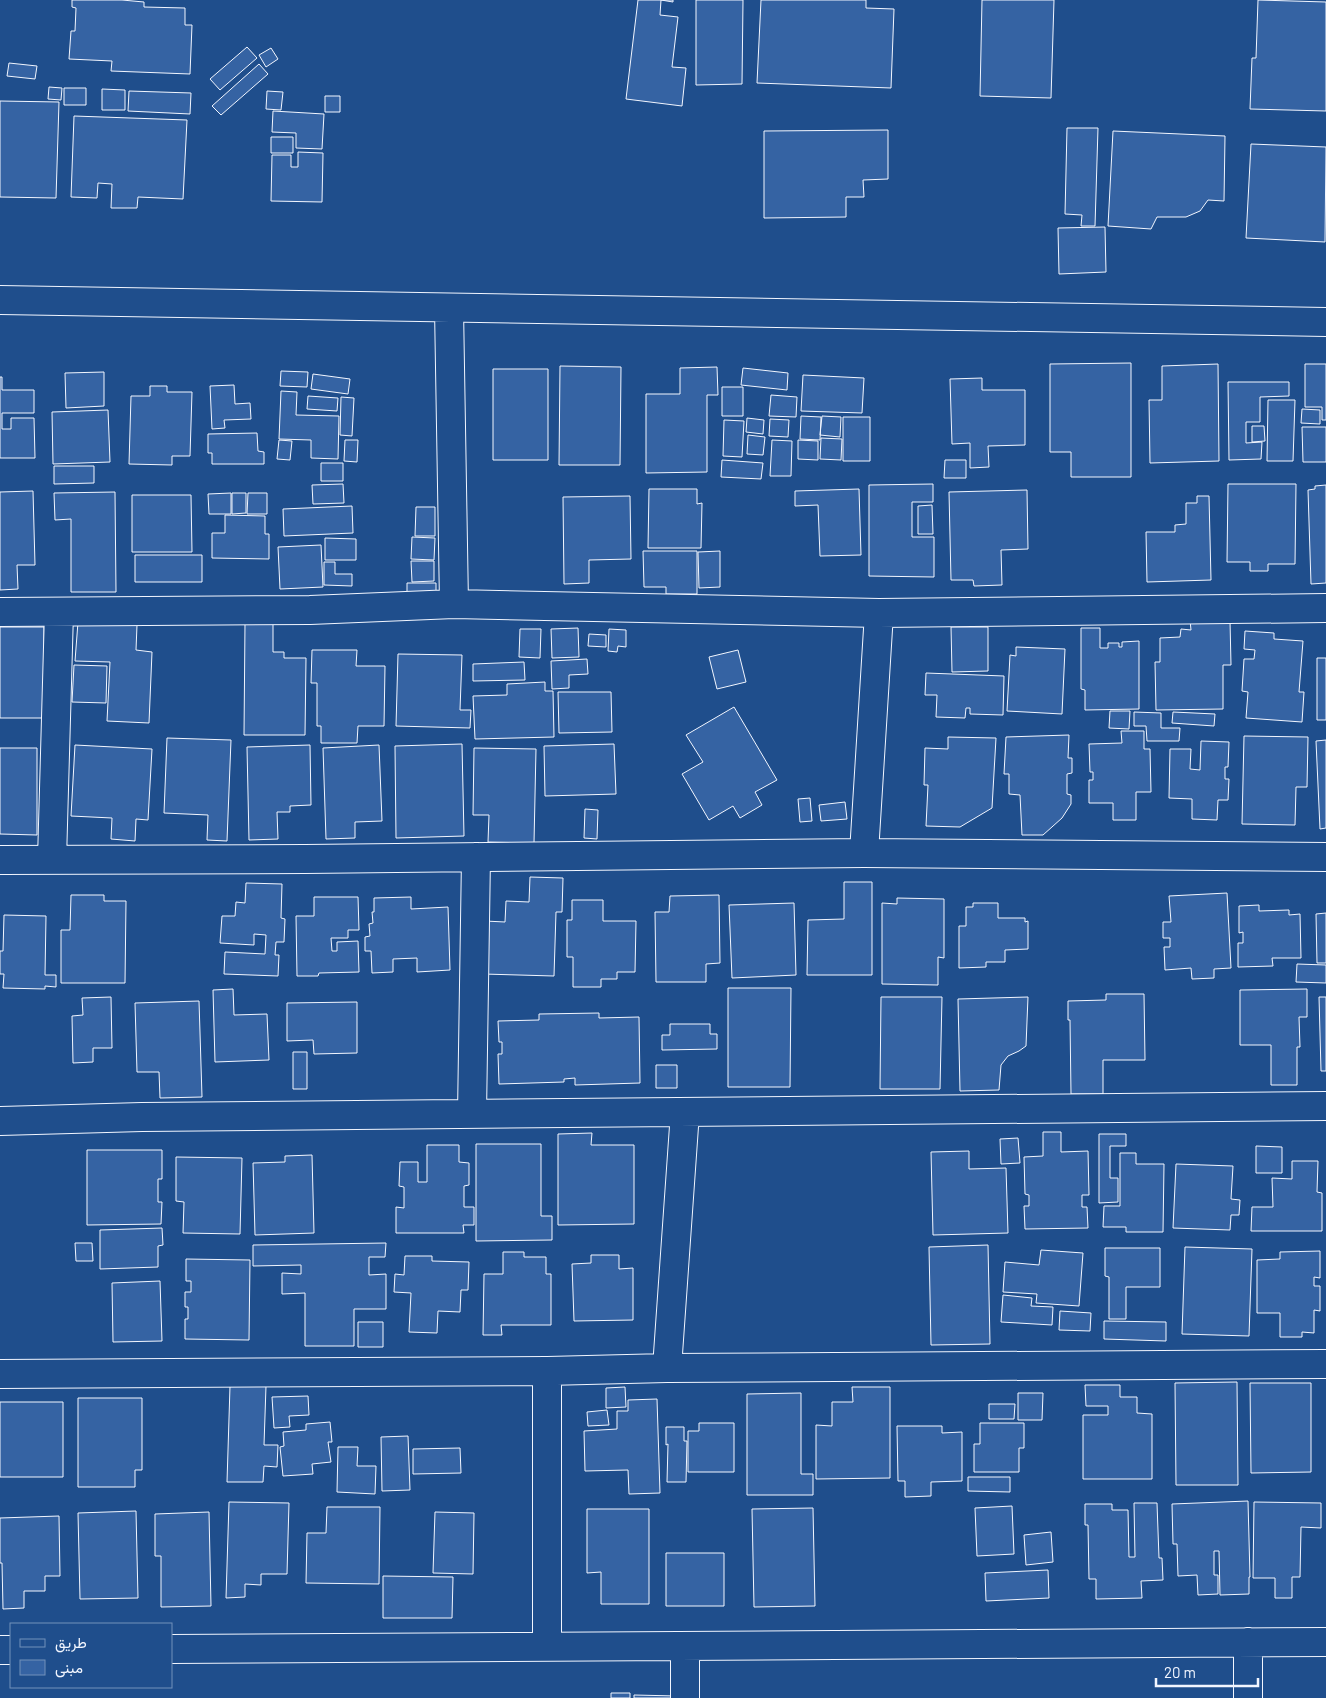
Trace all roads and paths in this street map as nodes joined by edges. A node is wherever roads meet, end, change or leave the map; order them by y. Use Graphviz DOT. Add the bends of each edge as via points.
graph roads {
  1 [pos="0,300"];
  2 [pos="448,308"];
  3 [pos="1326,322"];
  4 [pos="454,604"];
  5 [pos="1326,608"];
  6 [pos="0,612"];
  7 [pos="59,612"];
  8 [pos="879,613"];
  9 [pos="864,853"];
  10 [pos="476,857"];
  11 [pos="1326,857"];
  12 [pos="0,860"];
  13 [pos="52,860"];
  14 [pos="1326,1106"];
  15 [pos="685,1112"];
  16 [pos="472,1114"];
  17 [pos="0,1121"];
  18 [pos="1326,1364"];
  19 [pos="666,1368"];
  20 [pos="547,1371"];
  21 [pos="0,1374"];
  22 [pos="1248,1642"];
  23 [pos="1326,1642"];
  24 [pos="548,1646"];
  25 [pos="685,1647"];
  26 [pos="172,1649"];
  27 [pos="685,1698"];
  28 [pos="1248,1698"];
  1 -- 2 [label="street"];
  2 -- 3 [label="street"];
  2 -- 4 [label="street"];
  4 -- 7 [label="street" via="310,610"];
  4 -- 8 [label="street"];
  5 -- 8 [label="street"];
  6 -- 7 [label="street"];
  7 -- 13 [label="street"];
  8 -- 9 [label="street"];
  9 -- 10 [label="street"];
  9 -- 11 [label="street"];
  10 -- 13 [label="street"];
  10 -- 16 [label="street"];
  12 -- 13 [label="street"];
  14 -- 15 [label="street"];
  15 -- 16 [label="street"];
  15 -- 19 [label="street"];
  16 -- 17 [label="street"];
  18 -- 19 [label="street"];
  19 -- 20 [label="street"];
  20 -- 21 [label="street"];
  20 -- 24 [label="street"];
  22 -- 23 [label="street"];
  22 -- 25 [label="street"];
  22 -- 28 [label="street"];
  24 -- 25 [label="street"];
  24 -- 26 [label="street"];
  25 -- 27 [label="street"];
}
